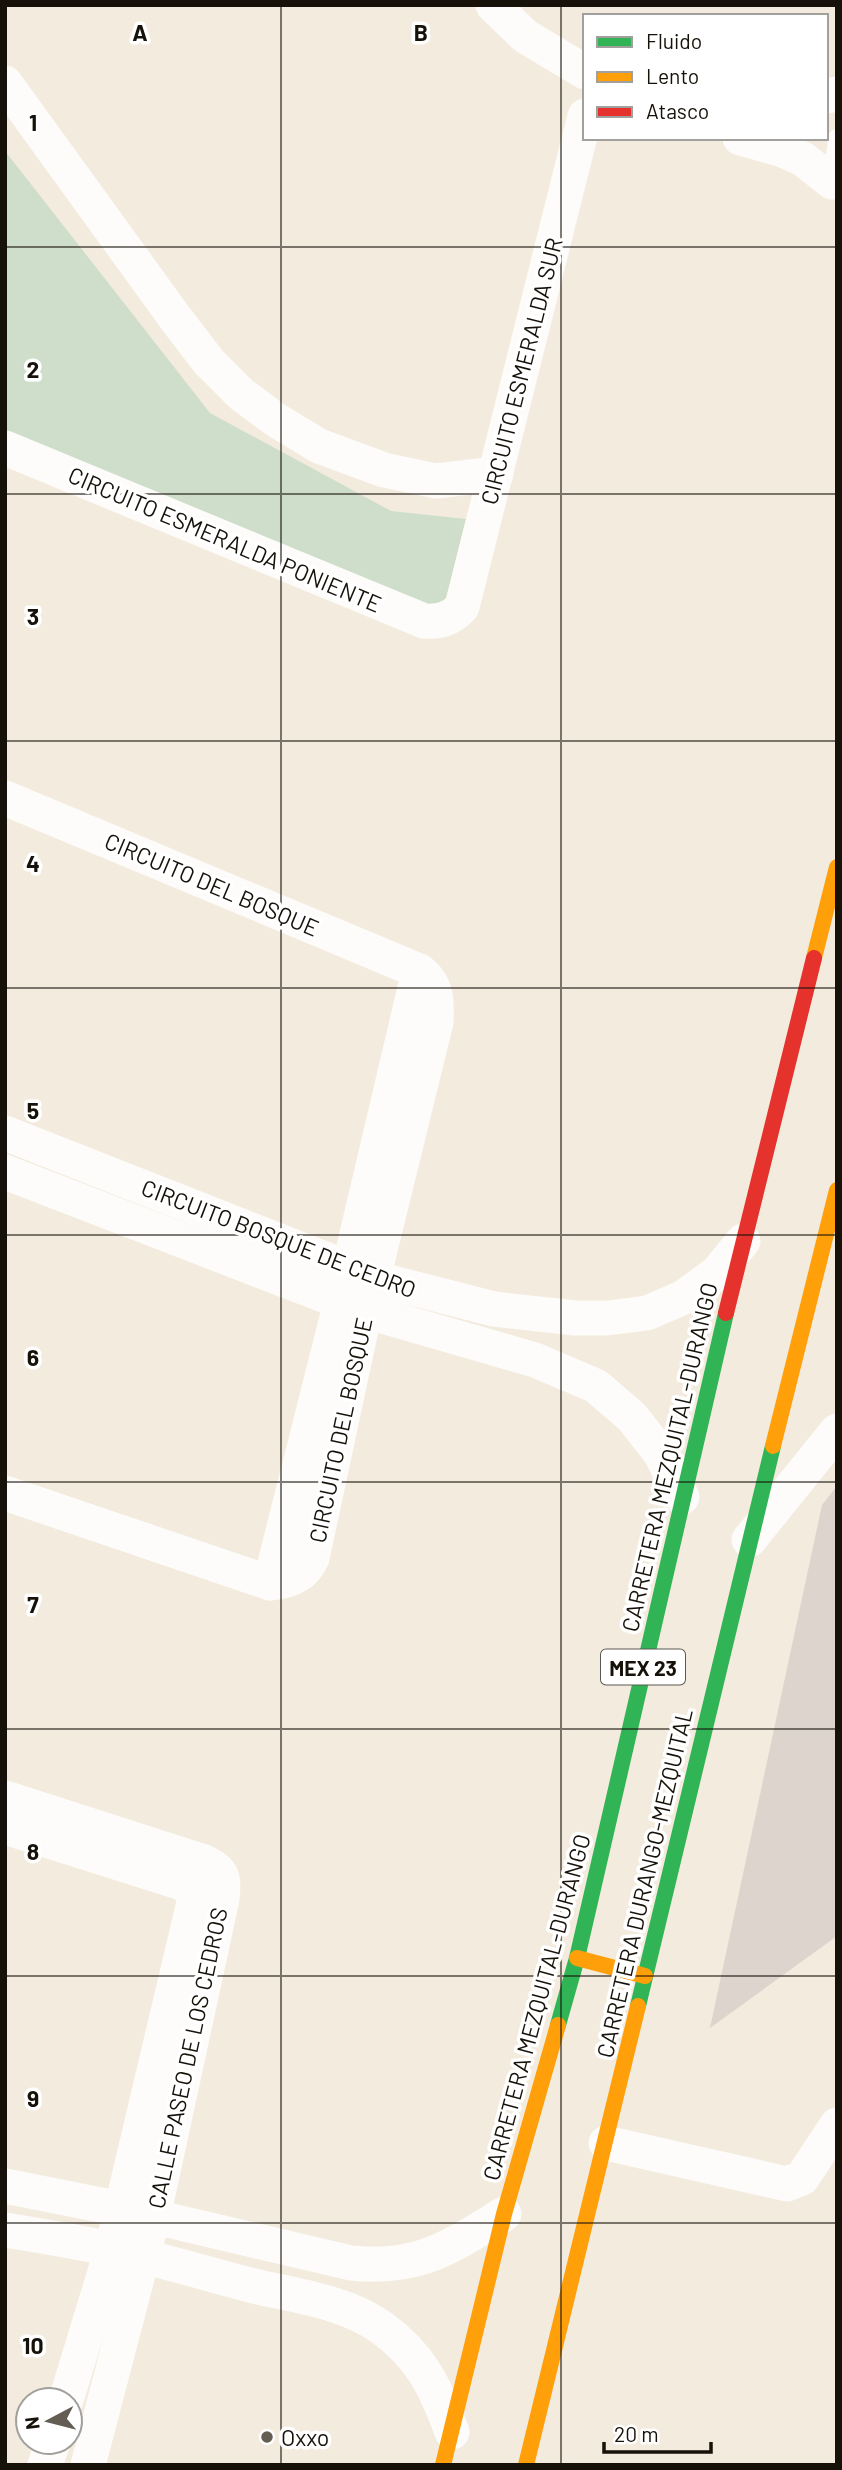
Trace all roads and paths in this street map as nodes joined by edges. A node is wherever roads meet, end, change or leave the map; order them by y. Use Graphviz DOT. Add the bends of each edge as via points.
graph roads {
  1 [pos="493,5"];
  2 [pos="527,21"];
  3 [pos="583,70"];
  4 [pos="5,83"];
  5 [pos="583,124"];
  6 [pos="837,138"];
  7 [pos="747,140"];
  8 [pos="834,186"];
  9 [pos="5,447"];
  10 [pos="496,474"];
  11 [pos="447,619"];
  12 [pos="5,798"];
  13 [pos="837,867"];
  14 [pos="21,1139"];
  15 [pos="16,1176"];
  16 [pos="837,1190"];
  17 [pos="743,1241"];
  18 [pos="357,1290"];
  19 [pos="494,1309"];
  20 [pos="485,1346"];
  21 [pos="837,1431"];
  22 [pos="5,1493"];
  23 [pos="682,1497"];
  24 [pos="748,1541"];
  25 [pos="5,1798"];
  26 [pos="5,1828"];
  27 [pos="207,1883"];
  28 [pos="577,1958"];
  29 [pos="645,1976"];
  30 [pos="837,2125"];
  31 [pos="606,2143"];
  32 [pos="5,2186"];
  33 [pos="137,2213"];
  34 [pos="504,2214"];
  35 [pos="5,2230"];
  36 [pos="259,2242"];
  37 [pos="128,2253"];
  38 [pos="372,2265"];
  39 [pos="250,2285"];
  40 [pos="361,2316"];
  41 [pos="72,2386"];
  42 [pos="447,2448"];
  43 [pos="88,2465"];
  44 [pos="526,2465"];
  1 -- 2 [label="street"];
  2 -- 3 [label="street"];
  4 -- 10 [label="street" via="176,319 241,394 319,446 384,470 436,481"];
  5 -- 10 [label="street, CIRCUITO ESMERALDA SUR"];
  6 -- 8 [label="lane"];
  7 -- 8 [label="street" via="803,159"];
  9 -- 11 [label="street, CIRCUITO ESMERALDA PONIENTE" via="424,621"];
  10 -- 11 [label="street, CIRCUITO ESMERALDA SUR" via="462,607"];
  12 -- 18 [label="street, CIRCUITO DEL BOSQUE" via="430,979 436,1022"];
  13 -- 17 [label="main road, CARRETERA MEZQUITAL-DURANGO / MEX 23"];
  14 -- 15 [label="street"];
  14 -- 18 [label="street, CIRCUITO BOSQUE DE CEDRO"];
  15 -- 18 [label="street, CIRCUITO BOSQUE DE CEDRO"];
  16 -- 24 [label="main road, CARRETERA DURANGO-MEZQUITAL / MEX 23"];
  17 -- 19 [label="street, CIRCUITO BOSQUE DE CEDRO" via="717,1273 684,1297 647,1312 575,1318"];
  17 -- 23 [label="main road, CARRETERA MEZQUITAL-DURANGO / MEX 23"];
  18 -- 19 [label="street, CIRCUITO BOSQUE DE CEDRO"];
  18 -- 20 [label="street, CIRCUITO BOSQUE DE CEDRO"];
  18 -- 22 [label="street, CIRCUITO DEL BOSQUE" via="312,1558 299,1575 270,1583"];
  19 -- 20 [label="street"];
  20 -- 23 [label="street, CIRCUITO BOSQUE DE CEDRO" via="535,1360 596,1386 632,1416 661,1454"];
  21 -- 24 [label="street"];
  23 -- 28 [label="main road, CARRETERA MEZQUITAL-DURANGO / MEX 23"];
  24 -- 29 [label="main road, CARRETERA DURANGO-MEZQUITAL / MEX 23"];
  25 -- 27 [label="street, CALLE PASEO DE LOS CEDROS" via="204,1862 215,1867"];
  26 -- 27 [label="street, CALLE PASEO DE LOS CEDROS" via="182,1883"];
  27 -- 33 [label="street, CALLE PASEO DE LOS CEDROS" via="222,1899"];
  28 -- 29 [label="main road"];
  28 -- 34 [label="main road, CARRETERA MEZQUITAL-DURANGO / MEX 23"];
  29 -- 31 [label="main road, CARRETERA DURANGO-MEZQUITAL / MEX 23"];
  30 -- 31 [label="street" via="802,2178 786,2184"];
  31 -- 44 [label="main road, CARRETERA DURANGO-MEZQUITAL / MEX 23"];
  32 -- 33 [label="street"];
  33 -- 36 [label="street"];
  33 -- 37 [label="street, CALLE PASEO DE LOS CEDROS"];
  34 -- 38 [label="street" via="425,2258"];
  34 -- 42 [label="main road, CARRETERA MEZQUITAL-DURANGO / MEX 23"];
  35 -- 37 [label="street"];
  36 -- 38 [label="street"];
  36 -- 39 [label="street"];
  37 -- 39 [label="street"];
  37 -- 41 [label="street, CALLE PASEO DE LOS CEDROS"];
  37 -- 43 [label="street, CALLE PASEO DE LOS CEDROS"];
  38 -- 40 [label="street"];
  39 -- 40 [label="street"];
  40 -- 42 [label="street" via="403,2345 423,2367 439,2395"];
}
